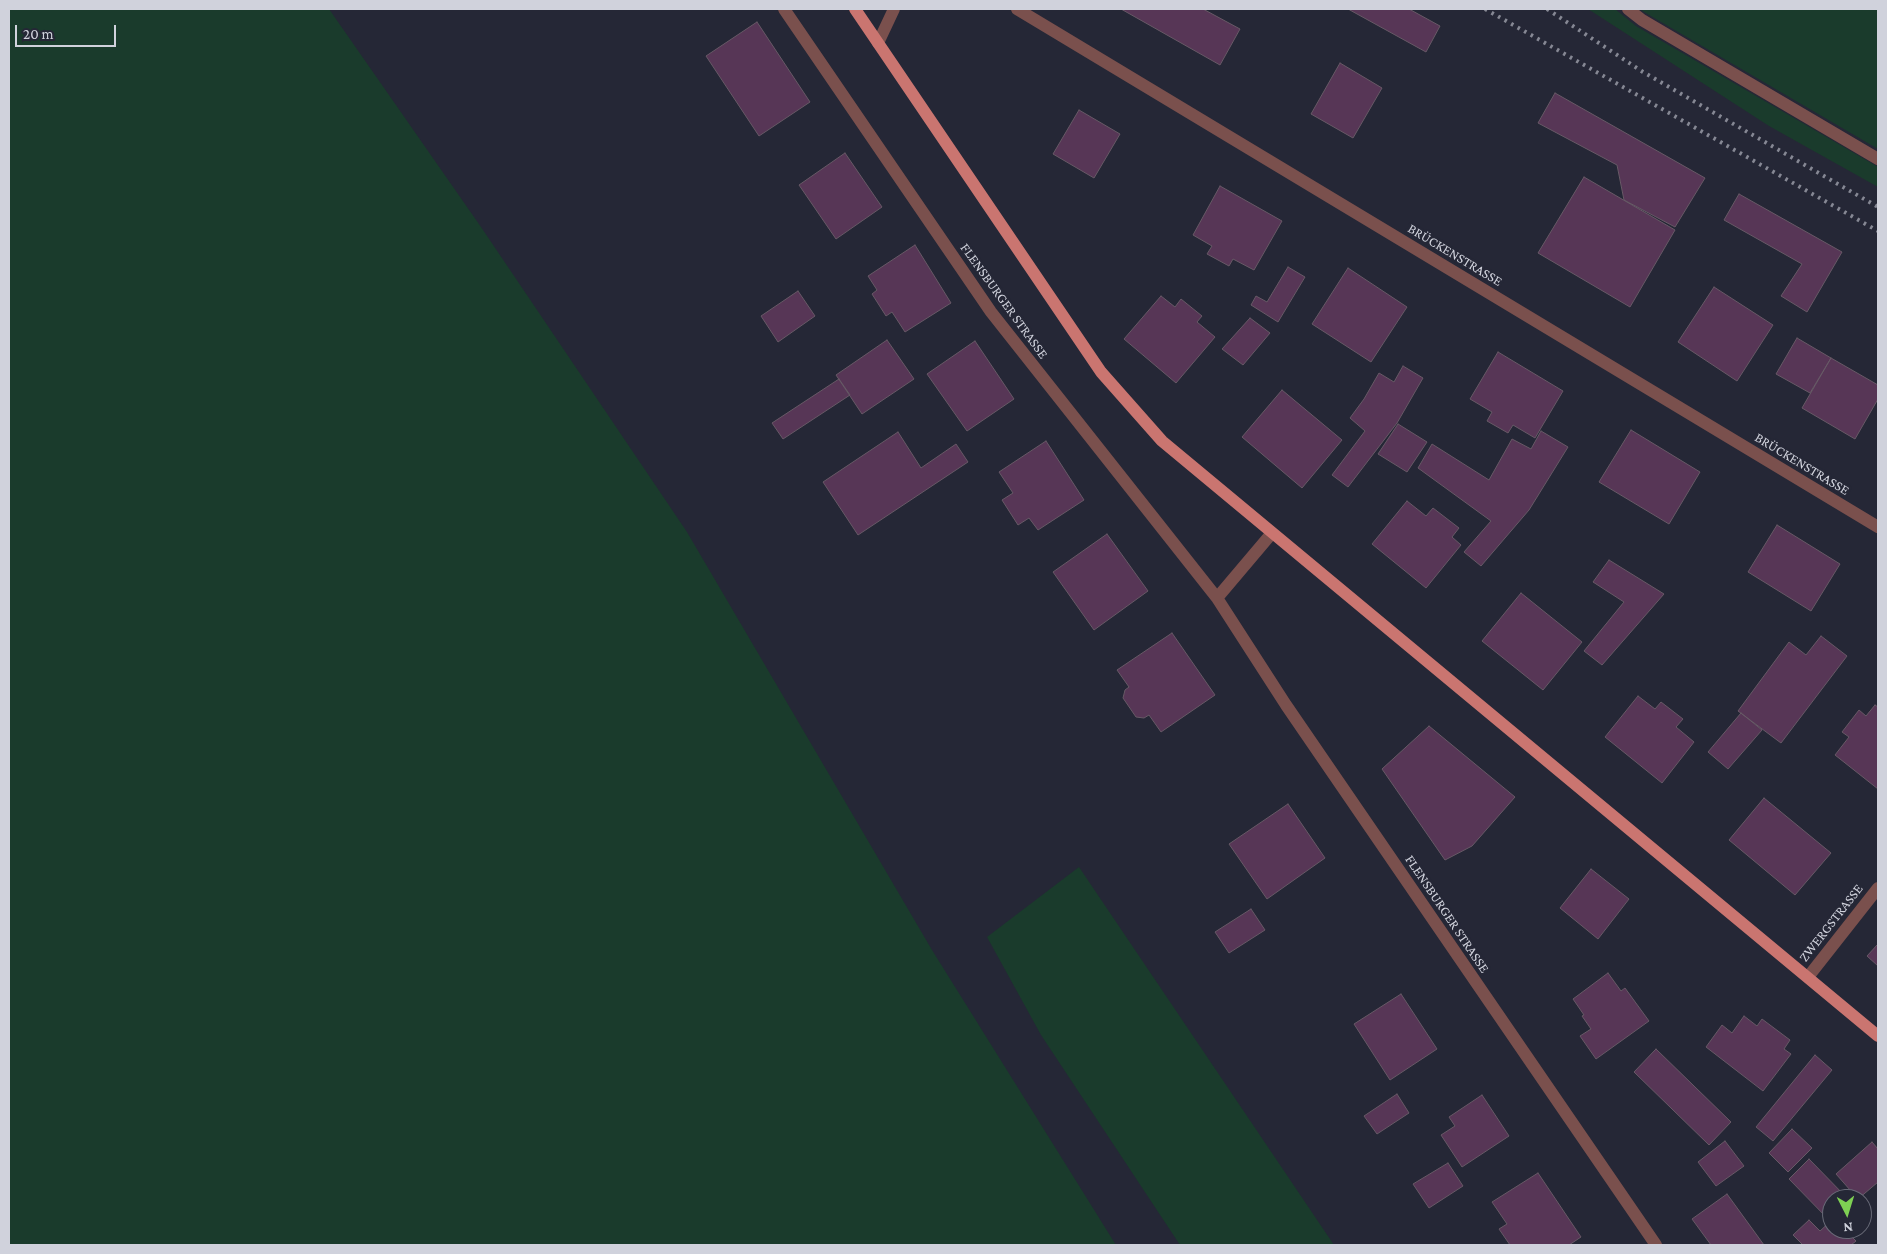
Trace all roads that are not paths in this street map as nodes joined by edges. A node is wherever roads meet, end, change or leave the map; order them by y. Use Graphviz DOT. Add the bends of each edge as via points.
graph roads {
  1 [pos="784,9"];
  2 [pos="855,9"];
  3 [pos="894,9"];
  4 [pos="1017,9"];
  5 [pos="1628,9"];
  6 [pos="878,43"];
  7 [pos="1878,159"];
  8 [pos="1878,527"];
  9 [pos="1272,533"];
  10 [pos="1217,598"];
  11 [pos="1878,888"];
  12 [pos="1808,977"];
  13 [pos="1878,1036"];
  14 [pos="1656,1245"];
  1 -- 10 [label="street, FLENSBURGER STRASSE" via="991,312"];
  2 -- 6 [label="main road"];
  3 -- 6 [label="street"];
  4 -- 8 [label="street, BRÜCKENSTRASSE"];
  5 -- 7 [label="street"];
  6 -- 9 [label="main road" via="1101,372 1162,441"];
  9 -- 10 [label="street"];
  9 -- 12 [label="main road"];
  10 -- 14 [label="street, FLENSBURGER STRASSE" via="1286,705"];
  11 -- 12 [label="street, ZWERGSTRASSE"];
  12 -- 13 [label="main road"];
}
